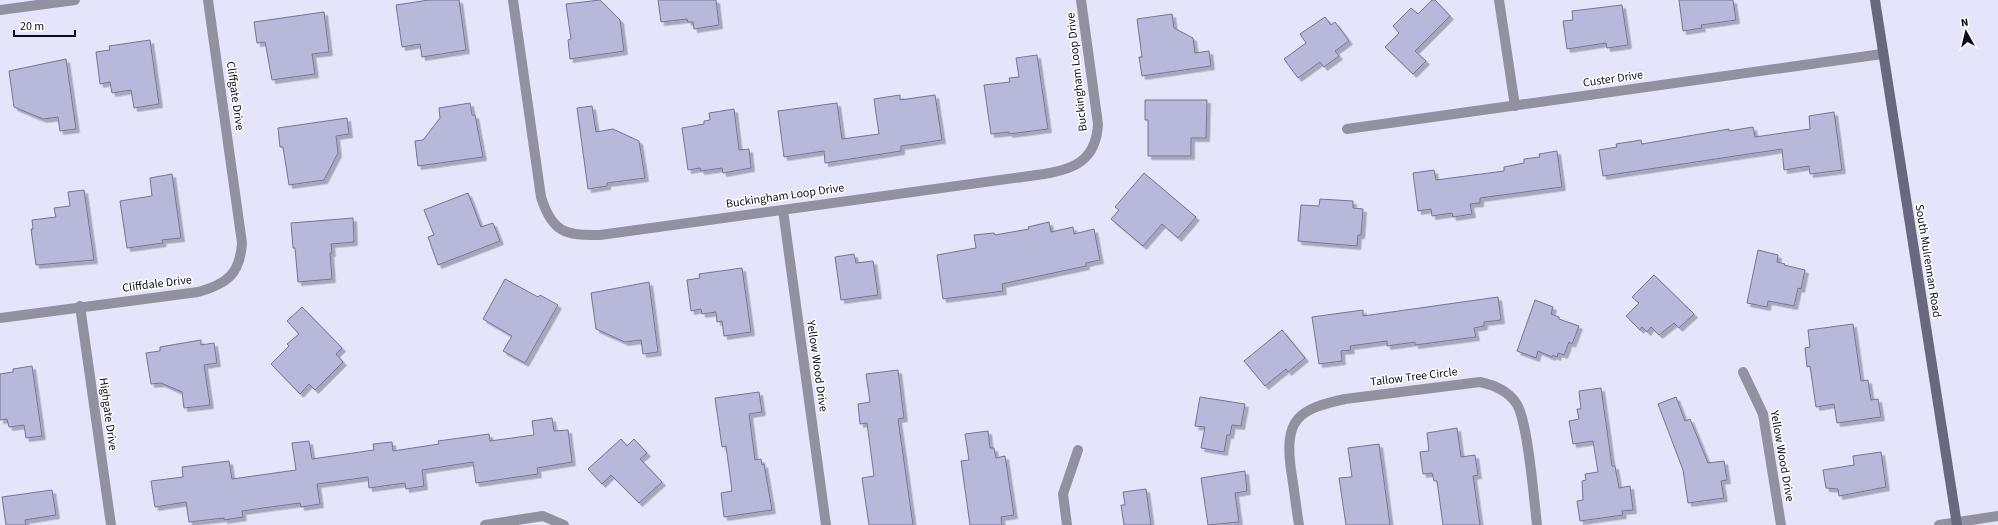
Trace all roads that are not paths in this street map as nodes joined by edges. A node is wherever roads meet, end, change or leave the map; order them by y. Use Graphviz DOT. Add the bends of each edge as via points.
graph roads {
  1 [pos="75,0"];
  2 [pos="208,0"];
  3 [pos="513,0"];
  4 [pos="1081,0"];
  5 [pos="1499,0"];
  6 [pos="1875,0"];
  7 [pos="0,10"];
  8 [pos="1882,54"];
  9 [pos="1515,106"];
  10 [pos="1347,129"];
  11 [pos="236,196"];
  12 [pos="783,210"];
  13 [pos="80,306"];
  14 [pos="0,318"];
  15 [pos="1743,372"];
  16 [pos="1078,450"];
  17 [pos="1998,516"];
  18 [pos="1956,524"];
  19 [pos="111,525"];
  20 [pos="485,525"];
  21 [pos="564,525"];
  22 [pos="826,525"];
  23 [pos="1067,525"];
  24 [pos="1299,525"];
  25 [pos="1537,525"];
  26 [pos="1781,525"];
  27 [pos="1939,525"];
  1 -- 7 [label="street"];
  2 -- 11 [label="street, Cliffgate Drive"];
  3 -- 12 [label="street, Buckingham Loop Drive" via="541,197 546,214 564,232 576,236 600,235"];
  4 -- 12 [label="street, Buckingham Loop Drive" via="1098,124 1093,147 1077,166 1044,174"];
  5 -- 9 [label="street"];
  6 -- 8 [label="street, South Mulrennan Road"];
  8 -- 9 [label="street, Custer Drive"];
  8 -- 18 [label="street, South Mulrennan Road"];
  9 -- 10 [label="street, Custer Drive"];
  11 -- 13 [label="street, Cliffdale Drive" via="242,243 241,257 227,280 198,292"];
  12 -- 22 [label="street, Yellow Wood Drive"];
  13 -- 14 [label="street, Cliffdale Drive"];
  13 -- 19 [label="street, Highgate Drive"];
  15 -- 26 [label="street, Yellow Wood Drive" via="1763,414"];
  16 -- 23 [label="street" via="1063,494"];
  17 -- 18 [label="street"];
  18 -- 27 [label="street"];
  20 -- 21 [label="street" via="543,516"];
  24 -- 25 [label="street, Tallow Tree Circle" via="1288,452 1289,435 1293,426 1305,413 1324,404 1345,399 1480,382 1492,384 1511,396 1521,414"];
}
